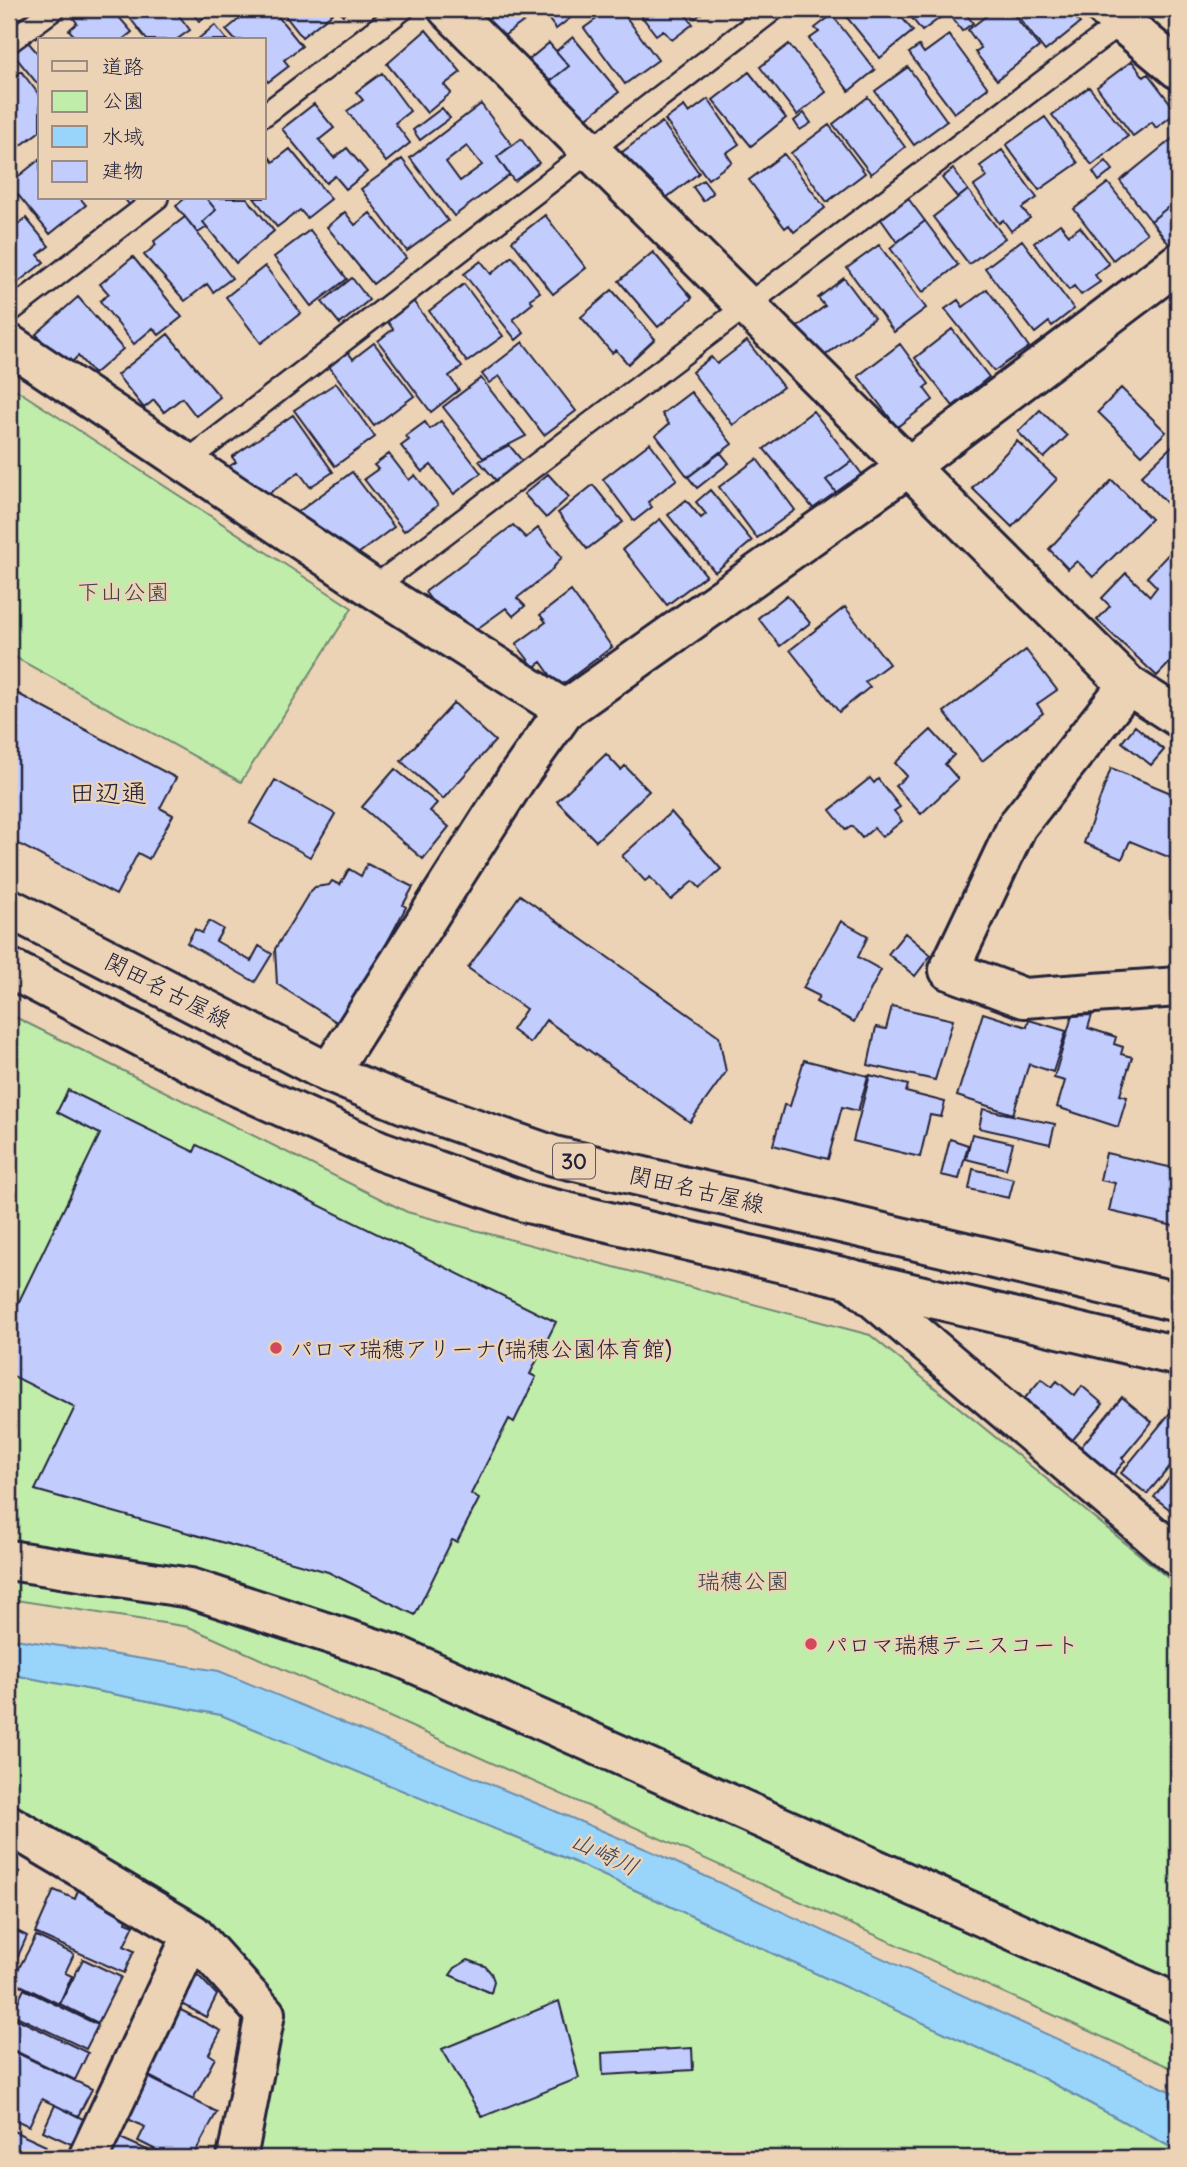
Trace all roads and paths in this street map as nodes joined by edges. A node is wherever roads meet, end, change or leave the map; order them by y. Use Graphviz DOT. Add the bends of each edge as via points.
graph roads {
  1 [pos="54,9"];
  2 [pos="403,9"];
  3 [pos="448,9"];
  4 [pos="774,9"];
  5 [pos="1114,15"];
  6 [pos="9,42"];
  7 [pos="1178,69"];
  8 [pos="266,113"];
  9 [pos="590,150"];
  10 [pos="154,200"];
  11 [pos="1178,263"];
  12 [pos="746,307"];
  13 [pos="9,312"];
  14 [pos="9,344"];
  15 [pos="186,463"];
  16 [pos="908,467"];
  17 [pos="373,589"];
  18 [pos="1128,685"];
  19 [pos="565,709"];
  20 [pos="1178,718"];
  21 [pos="9,908"];
  22 [pos="9,968"];
  23 [pos="1178,987"];
  24 [pos="329,1073"];
  25 [pos="851,1279"];
  26 [pos="1178,1302"];
  27 [pos="1178,1356"];
  28 [pos="1178,1557"];
  29 [pos="9,1560"];
  30 [pos="9,1825"];
  31 [pos="193,1934"];
  32 [pos="1178,2004"];
  33 [pos="88,2158"];
  34 [pos="237,2158"];
  1 -- 6 [label="lane"];
  2 -- 8 [label="lane"];
  3 -- 9 [label="street"];
  4 -- 9 [label="lane"];
  5 -- 7 [label="street"];
  5 -- 12 [label="lane"];
  9 -- 12 [label="street"];
  9 -- 15 [label="lane"];
  10 -- 13 [label="lane"];
  11 -- 16 [label="street"];
  12 -- 16 [label="street"];
  12 -- 17 [label="lane"];
  14 -- 15 [label="street"];
  15 -- 17 [label="street"];
  16 -- 18 [label="street"];
  16 -- 19 [label="street"];
  17 -- 19 [label="street"];
  18 -- 20 [label="street"];
  18 -- 23 [label="street" via="1017,826 950,970 1024,998"];
  19 -- 24 [label="street"];
  21 -- 24 [label="street, 関田名古屋線 / 30"];
  22 -- 25 [label="street, 30" via="234,1085 381,1151 528,1203"];
  24 -- 26 [label="street, 関田名古屋線 / 30" via="554,1156"];
  25 -- 27 [label="street, 30"];
  25 -- 28 [label="street"];
  29 -- 32 [label="street" via="190,1588 398,1656"];
  30 -- 31 [label="street"];
  31 -- 33 [label="street"];
  31 -- 34 [label="street" via="265,2014"];
}
